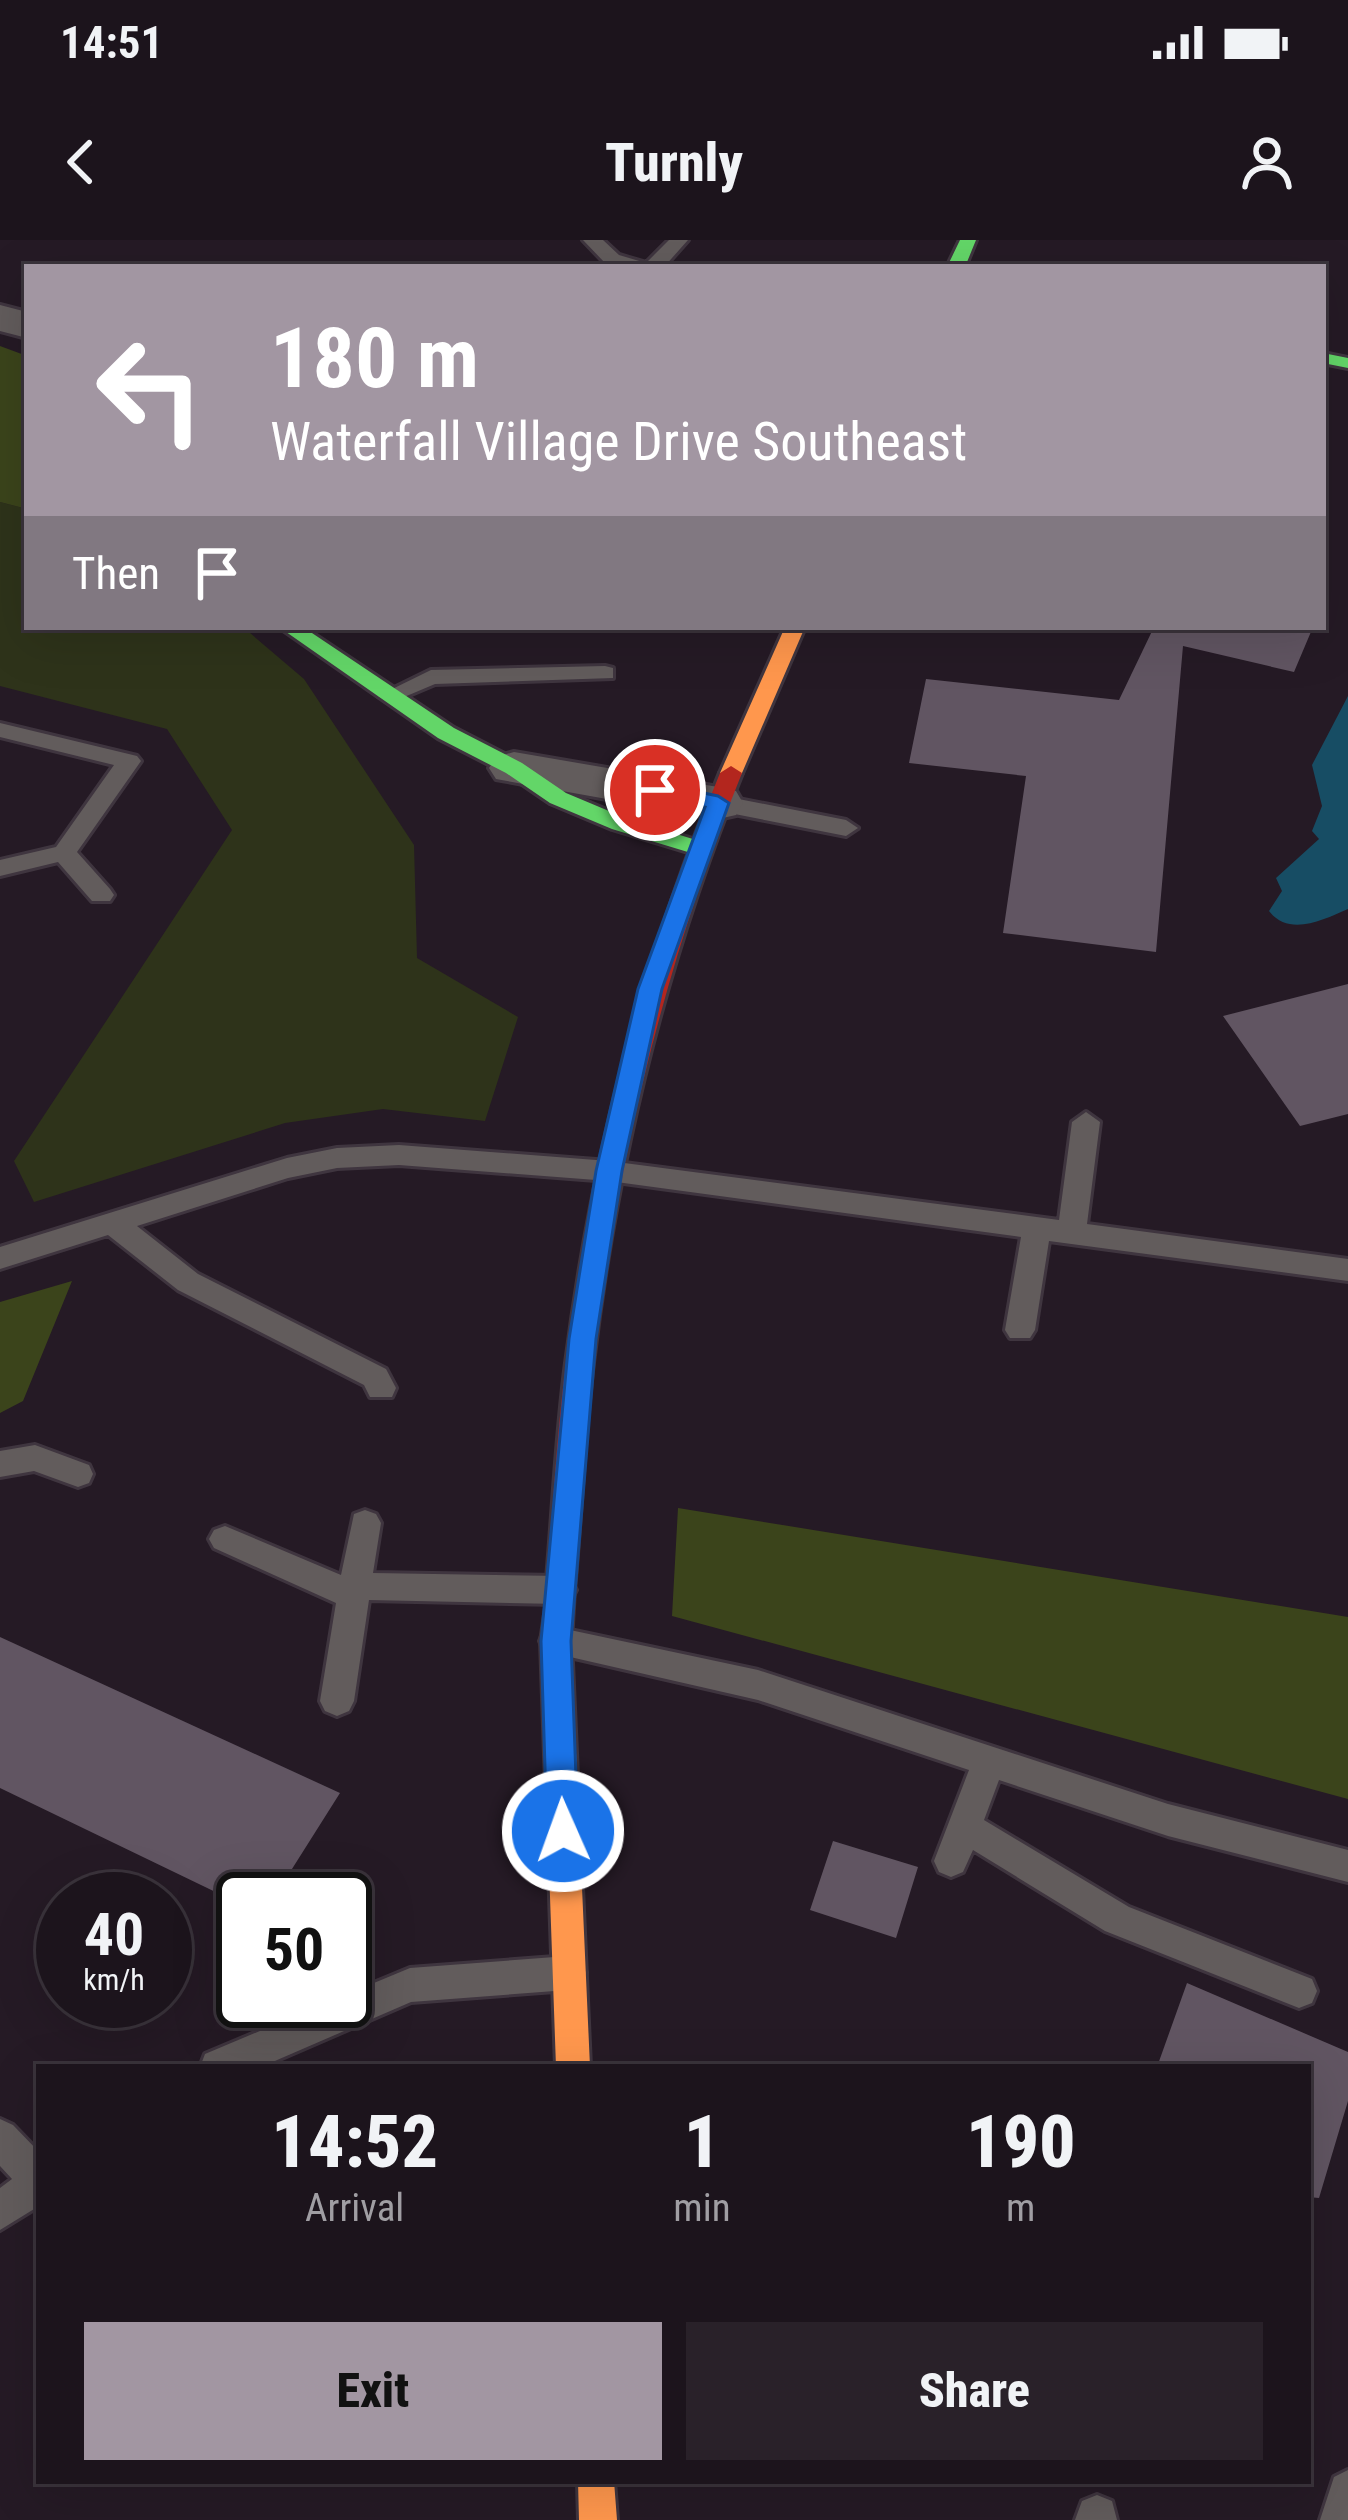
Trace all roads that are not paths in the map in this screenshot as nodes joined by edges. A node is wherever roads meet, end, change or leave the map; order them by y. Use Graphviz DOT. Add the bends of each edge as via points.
graph roads {
  1 [pos="592,240"];
  2 [pos="680,240"];
  3 [pos="638,263"];
  4 [pos="293,630"];
  5 [pos="794,630"];
  6 [pos="605,673"];
  7 [pos="390,696"];
  8 [pos="0,730"];
  9 [pos="514,768"];
  10 [pos="709,826"];
  11 [pos="846,828"];
  12 [pos="64,853"];
  13 [pos="0,868"];
  14 [pos="101,895"];
  15 [pos="1086,1122"];
  16 [pos="609,1171"];
  17 [pos="113,1222"];
  18 [pos="1037,1229"];
  19 [pos="1072,1233"];
  20 [pos="0,1258"];
  21 [pos="1348,1270"];
  22 [pos="1021,1330"];
  23 [pos="381,1388"];
  24 [pos="0,1464"];
  25 [pos="78,1474"];
  26 [pos="365,1523"];
  27 [pos="226,1539"];
  28 [pos="560,1590"];
  29 [pos="356,1591"];
  30 [pos="556,1641"];
  31 [pos="337,1701"];
  32 [pos="989,1761"];
  33 [pos="964,1826"];
  34 [pos="951,1861"];
  35 [pos="1348,1866"];
  36 [pos="568,1973"];
  37 [pos="1298,1990"];
  38 [pos="225,2064"];
  39 [pos="573,2064"];
  40 [pos="0,2138"];
  41 [pos="36,2178"];
  42 [pos="36,2183"];
  43 [pos="0,2211"];
  44 [pos="596,2484"];
  45 [pos="1348,2491"];
  46 [pos="598,2520"];
  47 [pos="1341,2520"];
  1 -- 3 [label="lane" via="612,259"];
  2 -- 3 [label="lane"];
  4 -- 7 [label="main road"];
  5 -- 10 [label="main road"];
  6 -- 7 [label="lane" via="431,677"];
  7 -- 9 [label="main road"];
  8 -- 12 [label="lane" via="129,761"];
  9 -- 10 [label="street"];
  10 -- 11 [label="lane"];
  10 -- 16 [label="main road" via="650,989"];
  12 -- 13 [label="lane"];
  12 -- 14 [label="lane"];
  15 -- 19 [label="lane"];
  16 -- 17 [label="lane" via="337,1158"];
  16 -- 18 [label="lane"];
  16 -- 28 [label="main road" via="582,1339"];
  17 -- 20 [label="lane"];
  17 -- 23 [label="lane" via="188,1282 375,1377"];
  18 -- 19 [label="lane"];
  18 -- 22 [label="lane"];
  19 -- 21 [label="lane"];
  24 -- 25 [label="lane" via="34,1458"];
  26 -- 29 [label="lane"];
  27 -- 29 [label="lane"];
  28 -- 29 [label="lane"];
  28 -- 30 [label="main road"];
  29 -- 31 [label="lane"];
  30 -- 32 [label="lane" via="758,1685"];
  30 -- 36 [label="main road"];
  32 -- 33 [label="lane"];
  32 -- 35 [label="lane" via="1168,1820"];
  33 -- 34 [label="lane"];
  33 -- 37 [label="lane" via="1117,1919"];
  36 -- 38 [label="lane" via="410,1985"];
  36 -- 39 [label="main road"];
  40 -- 41 [label="lane"];
  42 -- 43 [label="lane"];
  44 -- 46 [label="main road"];
  45 -- 47 [label="lane"];
}
